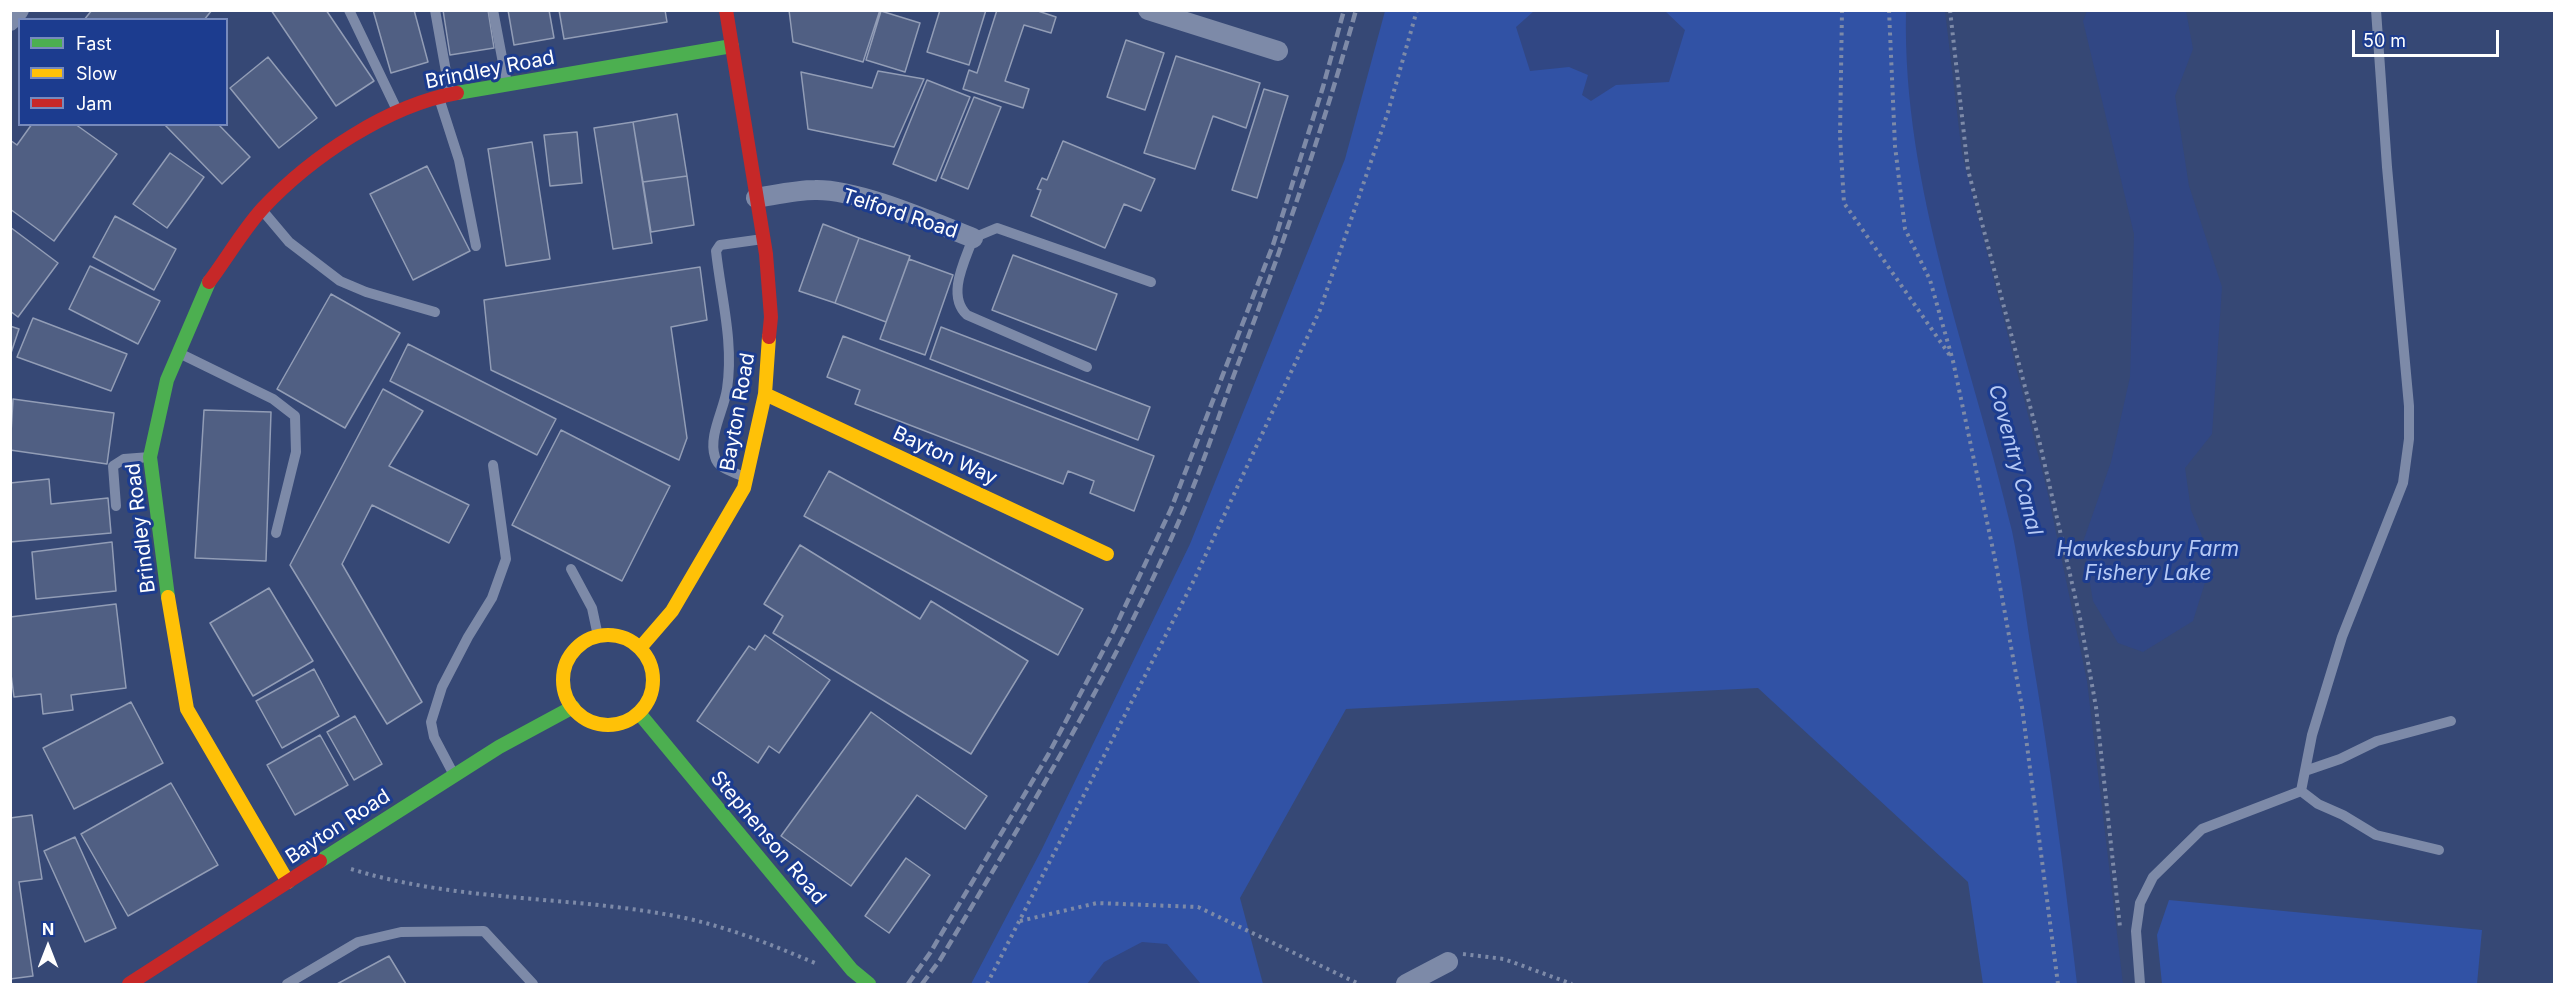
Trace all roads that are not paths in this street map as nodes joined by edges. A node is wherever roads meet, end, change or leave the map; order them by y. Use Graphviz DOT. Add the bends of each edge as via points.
graph roads {
  1 [pos="19,10"];
  2 [pos="349,10"];
  3 [pos="435,10"];
  4 [pos="493,10"];
  5 [pos="726,10"];
  6 [pos="1148,10"];
  7 [pos="2376,10"];
  8 [pos="10,21"];
  9 [pos="732,46"];
  10 [pos="1278,51"];
  11 [pos="507,84"];
  12 [pos="445,96"];
  13 [pos="398,111"];
  14 [pos="756,198"];
  15 [pos="262,209"];
  16 [pos="973,238"];
  17 [pos="763,239"];
  18 [pos="476,246"];
  19 [pos="1151,282"];
  20 [pos="435,312"];
  21 [pos="179,353"];
  22 [pos="1087,367"];
  23 [pos="765,394"];
  24 [pos="150,457"];
  25 [pos="493,465"];
  26 [pos="747,478"];
  27 [pos="116,506"];
  28 [pos="276,533"];
  29 [pos="1107,554"];
  30 [pos="571,569"];
  31 [pos="598,636"];
  32 [pos="640,648"];
  33 [pos="573,707"];
  34 [pos="639,713"];
  35 [pos="2451,721"];
  36 [pos="2305,771"];
  37 [pos="454,776"];
  38 [pos="2301,791"];
  39 [pos="2439,850"];
  40 [pos="288,882"];
  41 [pos="1454,958"];
  42 [pos="129,984"];
  43 [pos="287,984"];
  44 [pos="533,984"];
  45 [pos="869,984"];
  46 [pos="1406,984"];
  47 [pos="2140,984"];
  1 -- 8 [label="street"];
  2 -- 13 [label="lane"];
  3 -- 12 [label="lane"];
  4 -- 11 [label="lane"];
  5 -- 9 [label="street, Bayton Road"];
  6 -- 10 [label="street"];
  7 -- 36 [label="lane" via="2409,439 2403,483 2342,637"];
  9 -- 11 [label="street, Brindley Road"];
  9 -- 14 [label="street, Bayton Road"];
  11 -- 12 [label="street, Brindley Road"];
  12 -- 13 [label="street, Brindley Road"];
  12 -- 18 [label="lane"];
  13 -- 15 [label="street, Brindley Road" via="354,135 307,168"];
  14 -- 16 [label="street, Telford Road" via="816,190 846,194"];
  14 -- 17 [label="street, Bayton Road"];
  15 -- 20 [label="lane" via="289,242 340,281"];
  15 -- 21 [label="street, Brindley Road" via="207,285"];
  16 -- 19 [label="lane" via="998,228"];
  16 -- 22 [label="lane" via="961,272 957,296 960,308 967,315"];
  17 -- 23 [label="street, Bayton Road" via="771,316"];
  17 -- 26 [label="lane" via="720,245 716,251 729,343 727,389 714,446 715,458 720,466"];
  21 -- 24 [label="street, Brindley Road" via="167,380"];
  21 -- 28 [label="lane" via="273,399 296,416 296,452"];
  23 -- 26 [label="street, Bayton Road"];
  23 -- 29 [label="street, Bayton Way"];
  24 -- 27 [label="lane" via="124,459 113,466"];
  24 -- 40 [label="street, Brindley Road" via="163,570 188,709"];
  25 -- 37 [label="lane" via="506,559 492,598 442,687 431,722 434,737"];
  26 -- 32 [label="street, Bayton Road" via="672,611"];
  30 -- 31 [label="lane" via="592,608"];
  31 -- 32 [label="street" via="613,635"];
  31 -- 33 [label="street" via="584,642 566,665 563,679"];
  32 -- 34 [label="street" via="650,663 653,681 647,704"];
  33 -- 34 [label="street" via="587,719 604,725 623,723"];
  33 -- 37 [label="street, Bayton Road"];
  34 -- 45 [label="street, Stephenson Road" via="852,970"];
  35 -- 36 [label="lane" via="2377,741"];
  36 -- 38 [label="lane"];
  37 -- 40 [label="street, Bayton Road"];
  38 -- 39 [label="lane" via="2376,835"];
  38 -- 47 [label="lane" via="2202,830 2153,877 2140,903 2136,931"];
  40 -- 42 [label="street, Bayton Road"];
  41 -- 46 [label="street"];
  43 -- 44 [label="lane" via="358,942 401,932 484,931"];
}
